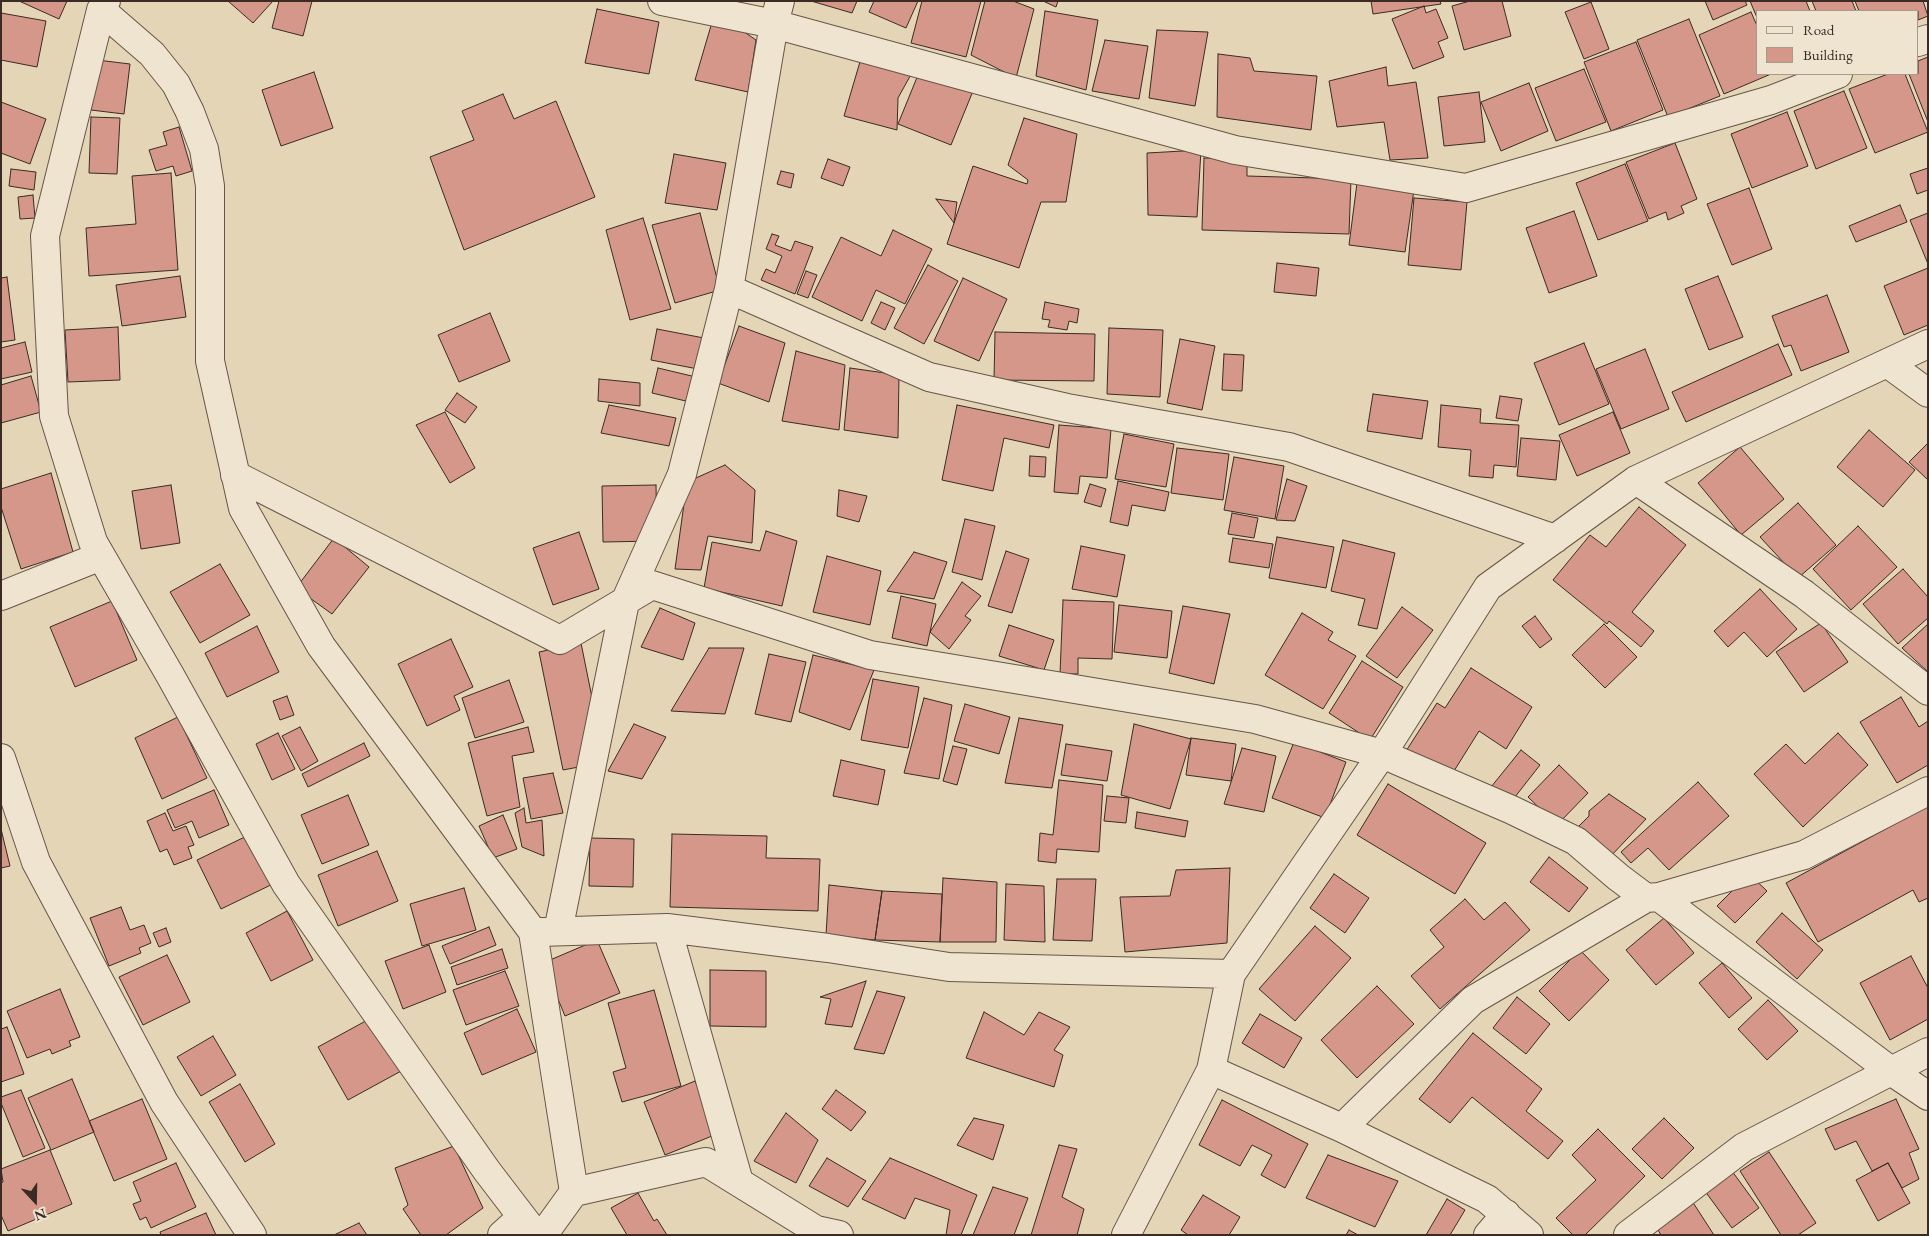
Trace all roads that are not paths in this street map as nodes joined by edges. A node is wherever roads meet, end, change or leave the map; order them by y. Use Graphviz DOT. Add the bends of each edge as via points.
graph roads {
  1 [pos="662,1"];
  2 [pos="104,6"];
  3 [pos="777,12"];
  4 [pos="1835,75"];
  5 [pos="729,290"];
  6 [pos="1928,344"];
  7 [pos="1887,363"];
  8 [pos="1928,393"];
  9 [pos="235,475"];
  10 [pos="1636,480"];
  11 [pos="276,496"];
  12 [pos="1554,539"];
  13 [pos="265,548"];
  14 [pos="101,556"];
  15 [pos="1,596"];
  16 [pos="625,602"];
  17 [pos="1928,690"];
  18 [pos="1382,754"];
  19 [pos="1,758"];
  20 [pos="1928,791"];
  21 [pos="1652,897"];
  22 [pos="667,928"];
  23 [pos="545,932"];
  24 [pos="1231,974"];
  25 [pos="1928,1052"];
  26 [pos="1211,1070"];
  27 [pos="1891,1071"];
  28 [pos="1928,1096"];
  29 [pos="1342,1128"];
  30 [pos="739,1182"];
  31 [pos="574,1192"];
  32 [pos="1506,1214"];
  33 [pos="529,1226"];
  34 [pos="252,1235"];
  35 [pos="502,1235"];
  36 [pos="543,1235"];
  37 [pos="839,1235"];
  38 [pos="1126,1235"];
  39 [pos="1488,1235"];
  40 [pos="1530,1235"];
  41 [pos="1628,1235"];
  1 -- 3 [label="street"];
  2 -- 9 [label="street" via="152,54 176,84 204,149 210,186 210,361"];
  2 -- 14 [label="street" via="45,236 54,416 93,542"];
  3 -- 4 [label="street" via="1235,150 1466,188 1770,100"];
  3 -- 5 [label="street"];
  5 -- 12 [label="street" via="929,377 1067,408 1289,447"];
  5 -- 16 [label="street" via="682,474"];
  6 -- 7 [label="street"];
  7 -- 8 [label="street"];
  7 -- 10 [label="street"];
  9 -- 11 [label="street"];
  9 -- 13 [label="street" via="243,508"];
  10 -- 12 [label="street"];
  10 -- 17 [label="street" via="1804,594"];
  11 -- 13 [label="street"];
  11 -- 16 [label="street" via="560,640"];
  12 -- 18 [label="street" via="1488,587"];
  13 -- 23 [label="street" via="321,646"];
  14 -- 15 [label="street"];
  14 -- 33 [label="street" via="286,884"];
  16 -- 18 [label="street" via="652,585 870,654 1255,719"];
  16 -- 23 [label="street"];
  18 -- 21 [label="street" via="1576,841 1618,877"];
  18 -- 24 [label="street"];
  19 -- 34 [label="street" via="36,862 164,1102"];
  20 -- 21 [label="street" via="1804,855"];
  21 -- 27 [label="street"];
  21 -- 29 [label="street" via="1473,1000"];
  22 -- 23 [label="street"];
  22 -- 24 [label="street" via="949,967"];
  22 -- 30 [label="street"];
  23 -- 31 [label="street"];
  24 -- 26 [label="street"];
  25 -- 27 [label="street"];
  26 -- 29 [label="street"];
  26 -- 38 [label="street"];
  27 -- 28 [label="street"];
  27 -- 41 [label="street" via="1744,1147"];
  29 -- 32 [label="street" via="1487,1199"];
  30 -- 31 [label="street" via="706,1162"];
  30 -- 37 [label="street" via="816,1230"];
  31 -- 36 [label="street"];
  32 -- 39 [label="street"];
  32 -- 40 [label="street"];
  33 -- 35 [label="street"];
}
